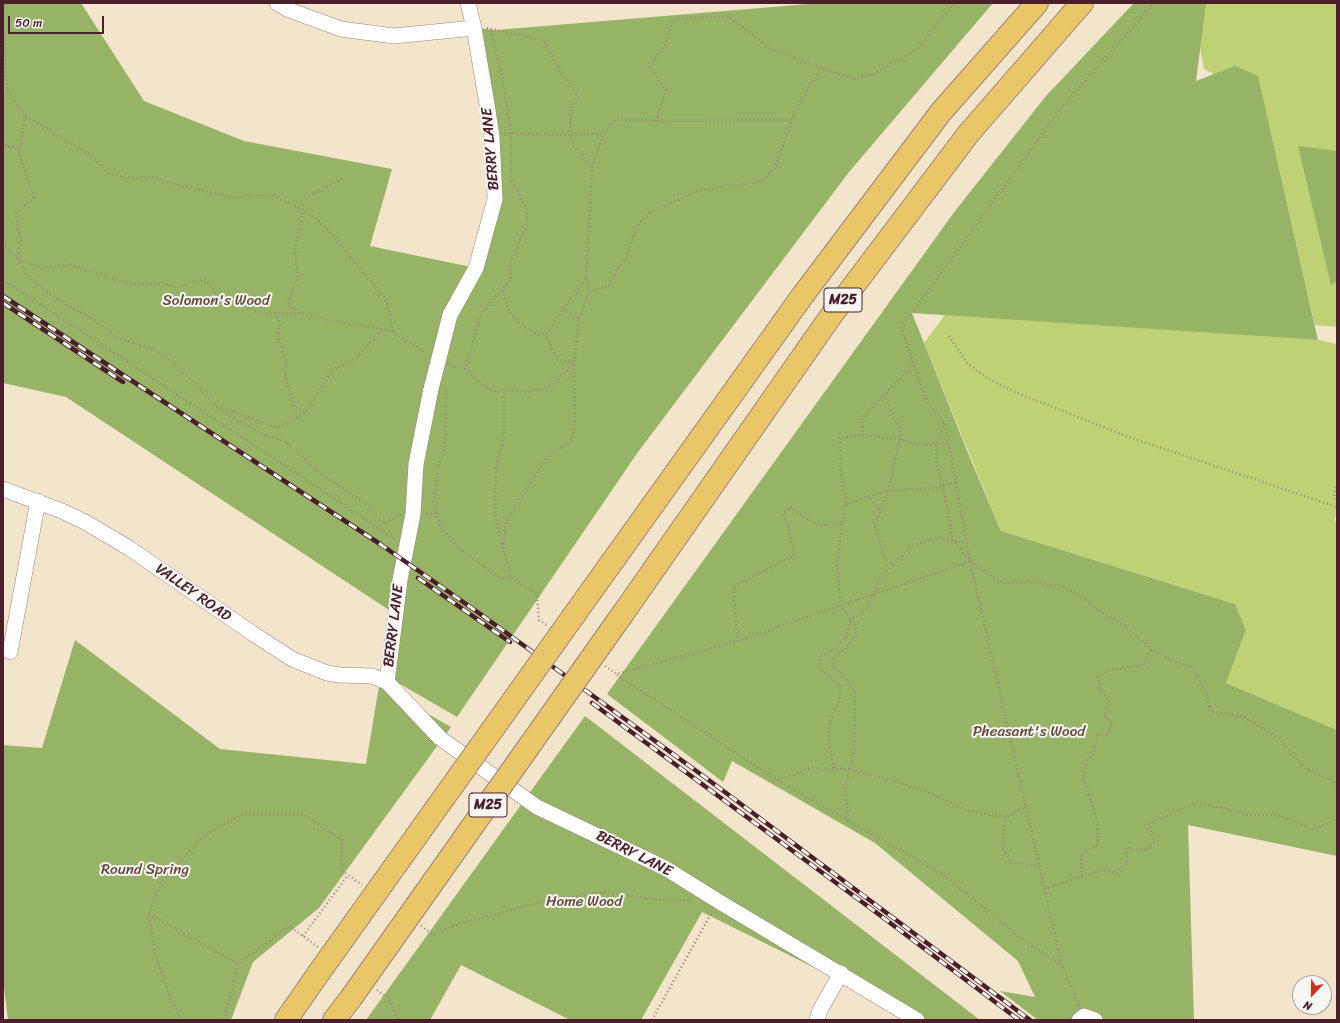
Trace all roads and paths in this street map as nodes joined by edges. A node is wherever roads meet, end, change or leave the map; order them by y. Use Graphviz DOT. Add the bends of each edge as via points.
graph roads {
  1 [pos="7,3"];
  2 [pos="277,3"];
  3 [pos="468,3"];
  4 [pos="955,3"];
  5 [pos="1038,3"];
  6 [pos="1082,3"];
  7 [pos="1154,3"];
  8 [pos="3,8"];
  9 [pos="474,28"];
  10 [pos="3,32"];
  11 [pos="824,69"];
  12 [pos="25,116"];
  13 [pos="792,120"];
  14 [pos="656,121"];
  15 [pos="604,133"];
  16 [pos="570,135"];
  17 [pos="492,137"];
  18 [pos="3,142"];
  19 [pos="20,146"];
  20 [pos="592,167"];
  21 [pos="343,178"];
  22 [pos="303,210"];
  23 [pos="3,243"];
  24 [pos="17,259"];
  25 [pos="587,273"];
  26 [pos="3,280"];
  27 [pos="503,290"];
  28 [pos="589,293"];
  29 [pos="563,310"];
  30 [pos="276,313"];
  31 [pos="301,313"];
  32 [pos="579,320"];
  33 [pos="383,329"];
  34 [pos="393,332"];
  35 [pos="546,334"];
  36 [pos="949,336"];
  37 [pos="438,361"];
  38 [pos="574,362"];
  39 [pos="914,364"];
  40 [pos="446,386"];
  41 [pos="504,390"];
  42 [pos="884,395"];
  43 [pos="217,407"];
  44 [pos="305,412"];
  45 [pos="945,423"];
  46 [pos="863,435"];
  47 [pos="900,440"];
  48 [pos="948,443"];
  49 [pos="936,444"];
  50 [pos="956,482"];
  51 [pos="1337,482"];
  52 [pos="943,486"];
  53 [pos="3,489"];
  54 [pos="888,491"];
  55 [pos="868,496"];
  56 [pos="38,501"];
  57 [pos="1337,502"];
  58 [pos="845,506"];
  59 [pos="1337,507"];
  60 [pos="881,511"];
  61 [pos="404,512"];
  62 [pos="842,524"];
  63 [pos="953,541"];
  64 [pos="967,543"];
  65 [pos="406,548"];
  66 [pos="503,550"];
  67 [pos="970,562"];
  68 [pos="893,565"];
  69 [pos="511,577"];
  70 [pos="874,594"];
  71 [pos="841,606"];
  72 [pos="852,620"];
  73 [pos="552,629"];
  74 [pos="738,641"];
  75 [pos="1151,649"];
  76 [pos="10,652"];
  77 [pos="604,665"];
  78 [pos="617,674"];
  79 [pos="387,682"];
  80 [pos="834,768"];
  81 [pos="849,768"];
  82 [pos="777,780"];
  83 [pos="1337,786"];
  84 [pos="1026,807"];
  85 [pos="1005,817"];
  86 [pos="1337,818"];
  87 [pos="849,821"];
  88 [pos="1039,865"];
  89 [pos="348,875"];
  90 [pos="1082,876"];
  91 [pos="367,888"];
  92 [pos="1044,889"];
  93 [pos="694,901"];
  94 [pos="718,901"];
  95 [pos="149,914"];
  96 [pos="416,923"];
  97 [pos="303,936"];
  98 [pos="322,950"];
  99 [pos="238,964"];
  100 [pos="1062,966"];
  101 [pos="840,973"];
  102 [pos="372,987"];
  103 [pos="1086,1019"];
  104 [pos="182,1020"];
  105 [pos="224,1020"];
  106 [pos="286,1020"];
  107 [pos="334,1020"];
  108 [pos="398,1020"];
  109 [pos="652,1020"];
  110 [pos="817,1020"];
  111 [pos="917,1020"];
  1 -- 8 [label="path"];
  2 -- 9 [label="street" via="341,29 394,36"];
  3 -- 9 [label="street, BERRY LANE"];
  4 -- 11 [label="path" via="940,18 919,48 872,75 854,78"];
  5 -- 106 [label="highway, M25, bridge" via="932,124 803,295"];
  6 -- 107 [label="highway, M25, bridge" via="968,133 833,313"];
  7 -- 39 [label="path" via="1059,111 901,328"];
  9 -- 16 [label="path" via="490,28 544,40 560,72 578,95 570,109"];
  9 -- 17 [label="street, BERRY LANE"];
  10 -- 12 [label="path" via="7,91"];
  11 -- 13 [label="path" via="811,83"];
  11 -- 14 [label="path" via="772,50 729,17 673,20 666,44 649,66 666,90"];
  12 -- 19 [label="path"];
  12 -- 22 [label="path" via="90,155 110,174 134,178 149,177 236,198 248,195 274,196"];
  13 -- 14 [label="path"];
  13 -- 28 [label="path" via="775,168 762,181 697,191 650,212 639,224 627,257 616,271 610,285"];
  14 -- 15 [label="path" via="616,119"];
  15 -- 16 [label="path"];
  15 -- 20 [label="path"];
  16 -- 17 [label="path" via="511,133"];
  16 -- 20 [label="path" via="575,148"];
  17 -- 37 [label="street, BERRY LANE" via="495,199 476,268 450,315"];
  18 -- 19 [label="path" via="8,147"];
  19 -- 24 [label="path" via="19,154 34,198 16,213 21,244"];
  20 -- 25 [label="path"];
  21 -- 22 [label="path" via="305,198"];
  22 -- 31 [label="path" via="295,248 298,277 288,304"];
  22 -- 34 [label="path" via="318,220 341,244 387,301"];
  23 -- 24 [label="path"];
  24 -- 30 [label="path" via="43,268 71,265 128,284 166,284 178,288 205,280 216,292 259,313"];
  24 -- 43 [label="path" via="27,275 51,295 119,338 150,348 166,357"];
  25 -- 28 [label="path"];
  25 -- 29 [label="path"];
  26 -- 65 [label="path"];
  27 -- 35 [label="path" via="509,311 522,326 537,334"];
  28 -- 32 [label="path"];
  29 -- 32 [label="path"];
  29 -- 35 [label="path"];
  30 -- 31 [label="path"];
  30 -- 44 [label="path" via="280,324 277,333 286,361 285,376 294,407"];
  31 -- 33 [label="path"];
  32 -- 38 [label="path"];
  33 -- 34 [label="path"];
  33 -- 44 [label="path" via="354,360 332,370"];
  34 -- 37 [label="path"];
  35 -- 38 [label="path" via="557,360"];
  36 -- 59 [label="path" via="967,364 987,378 1017,393 1126,436"];
  37 -- 41 [label="path" via="465,369 480,384 496,392"];
  37 -- 65 [label="street, BERRY LANE" via="416,464 413,514"];
  38 -- 41 [label="path" via="560,379 545,388 528,392"];
  38 -- 66 [label="path" via="575,424 571,441 547,458 506,522"];
  39 -- 42 [label="path"];
  39 -- 45 [label="path" via="928,404"];
  40 -- 69 [label="path" via="445,448 439,464 434,501 440,526 460,548 500,578"];
  41 -- 66 [label="path" via="504,434 496,468 495,512"];
  42 -- 46 [label="path" via="862,418"];
  42 -- 47 [label="path" via="900,429"];
  43 -- 44 [label="path" via="276,427 291,422"];
  43 -- 61 [label="path" via="269,437 285,441 317,471 369,506 377,518 385,523"];
  45 -- 48 [label="path"];
  45 -- 49 [label="path"];
  46 -- 47 [label="path"];
  46 -- 58 [label="path" via="840,438"];
  47 -- 49 [label="path" via="925,445"];
  47 -- 54 [label="path"];
  48 -- 49 [label="path"];
  48 -- 50 [label="path"];
  49 -- 52 [label="path"];
  50 -- 52 [label="path"];
  50 -- 64 [label="path"];
  51 -- 57 [label="path" via="1334,496"];
  52 -- 54 [label="path"];
  52 -- 63 [label="path"];
  53 -- 56 [label="street, VALLEY ROAD"];
  54 -- 55 [label="path"];
  54 -- 60 [label="path"];
  55 -- 58 [label="path"];
  55 -- 60 [label="path"];
  56 -- 76 [label="street"];
  56 -- 79 [label="street, VALLEY ROAD" via="85,522 129,548 292,659 327,673 372,676"];
  58 -- 62 [label="path"];
  60 -- 68 [label="path" via="874,523 884,557"];
  62 -- 71 [label="path" via="837,564"];
  62 -- 74 [label="path" via="817,526 790,507 783,514 794,555 733,587"];
  63 -- 64 [label="path"];
  63 -- 67 [label="path"];
  63 -- 68 [label="path" via="939,538 912,545"];
  64 -- 67 [label="path"];
  65 -- 79 [label="street, BERRY LANE"];
  66 -- 69 [label="path"];
  67 -- 70 [label="path"];
  67 -- 75 [label="path" via="1001,583 1031,582 1064,587 1125,626"];
  67 -- 84 [label="path"];
  68 -- 70 [label="path" via="879,581"];
  69 -- 73 [label="path" via="537,594 539,620"];
  70 -- 71 [label="path"];
  70 -- 72 [label="path" via="868,608"];
  71 -- 72 [label="path"];
  71 -- 74 [label="path"];
  72 -- 80 [label="path" via="846,637 834,649 821,656 819,667 840,686 840,699 830,720 829,746"];
  72 -- 81 [label="path" via="856,636 845,650 833,658 831,664 843,674 856,693 854,755"];
  74 -- 78 [label="path"];
  75 -- 83 [label="path" via="1168,659 1192,667 1207,695 1210,711 1244,717 1279,738 1303,767 1330,779"];
  75 -- 90 [label="path" via="1144,665 1110,670 1098,677 1101,690 1110,702 1105,716 1112,724 1108,734 1098,735 1093,753 1087,760 1083,778 1097,820 1098,844 1081,854"];
  77 -- 78 [label="path"];
  78 -- 82 [label="path"];
  79 -- 94 [label="street, BERRY LANE" via="440,738 538,807 665,868"];
  80 -- 81 [label="path"];
  80 -- 82 [label="path" via="812,768"];
  81 -- 85 [label="path" via="921,789 968,810"];
  81 -- 87 [label="path" via="845,792"];
  82 -- 87 [label="path"];
  84 -- 85 [label="path"];
  84 -- 88 [label="path"];
  85 -- 88 [label="path" via="1003,848 1012,863"];
  86 -- 90 [label="path" via="1315,830 1277,815 1248,814 1195,803 1148,824 1154,844 1143,851 1126,848 1127,863 1117,872 1104,870"];
  87 -- 100 [label="path" via="944,875 1025,941"];
  88 -- 92 [label="path"];
  89 -- 91 [label="path"];
  89 -- 95 [label="path" via="341,870 342,840 303,814 243,814 202,837 161,883"];
  89 -- 97 [label="path"];
  90 -- 92 [label="path"];
  92 -- 100 [label="path"];
  93 -- 96 [label="path" via="650,899 605,892 541,902 455,925 433,935"];
  94 -- 101 [label="street, BERRY LANE"];
  94 -- 109 [label="path"];
  95 -- 99 [label="path"];
  95 -- 104 [label="path" via="155,953 170,997"];
  97 -- 98 [label="path"];
  97 -- 99 [label="path" via="289,926"];
  99 -- 105 [label="path"];
  100 -- 103 [label="path"];
  101 -- 110 [label="street"];
  101 -- 111 [label="street, BERRY LANE"];
  102 -- 108 [label="path" via="389,999"];
}
